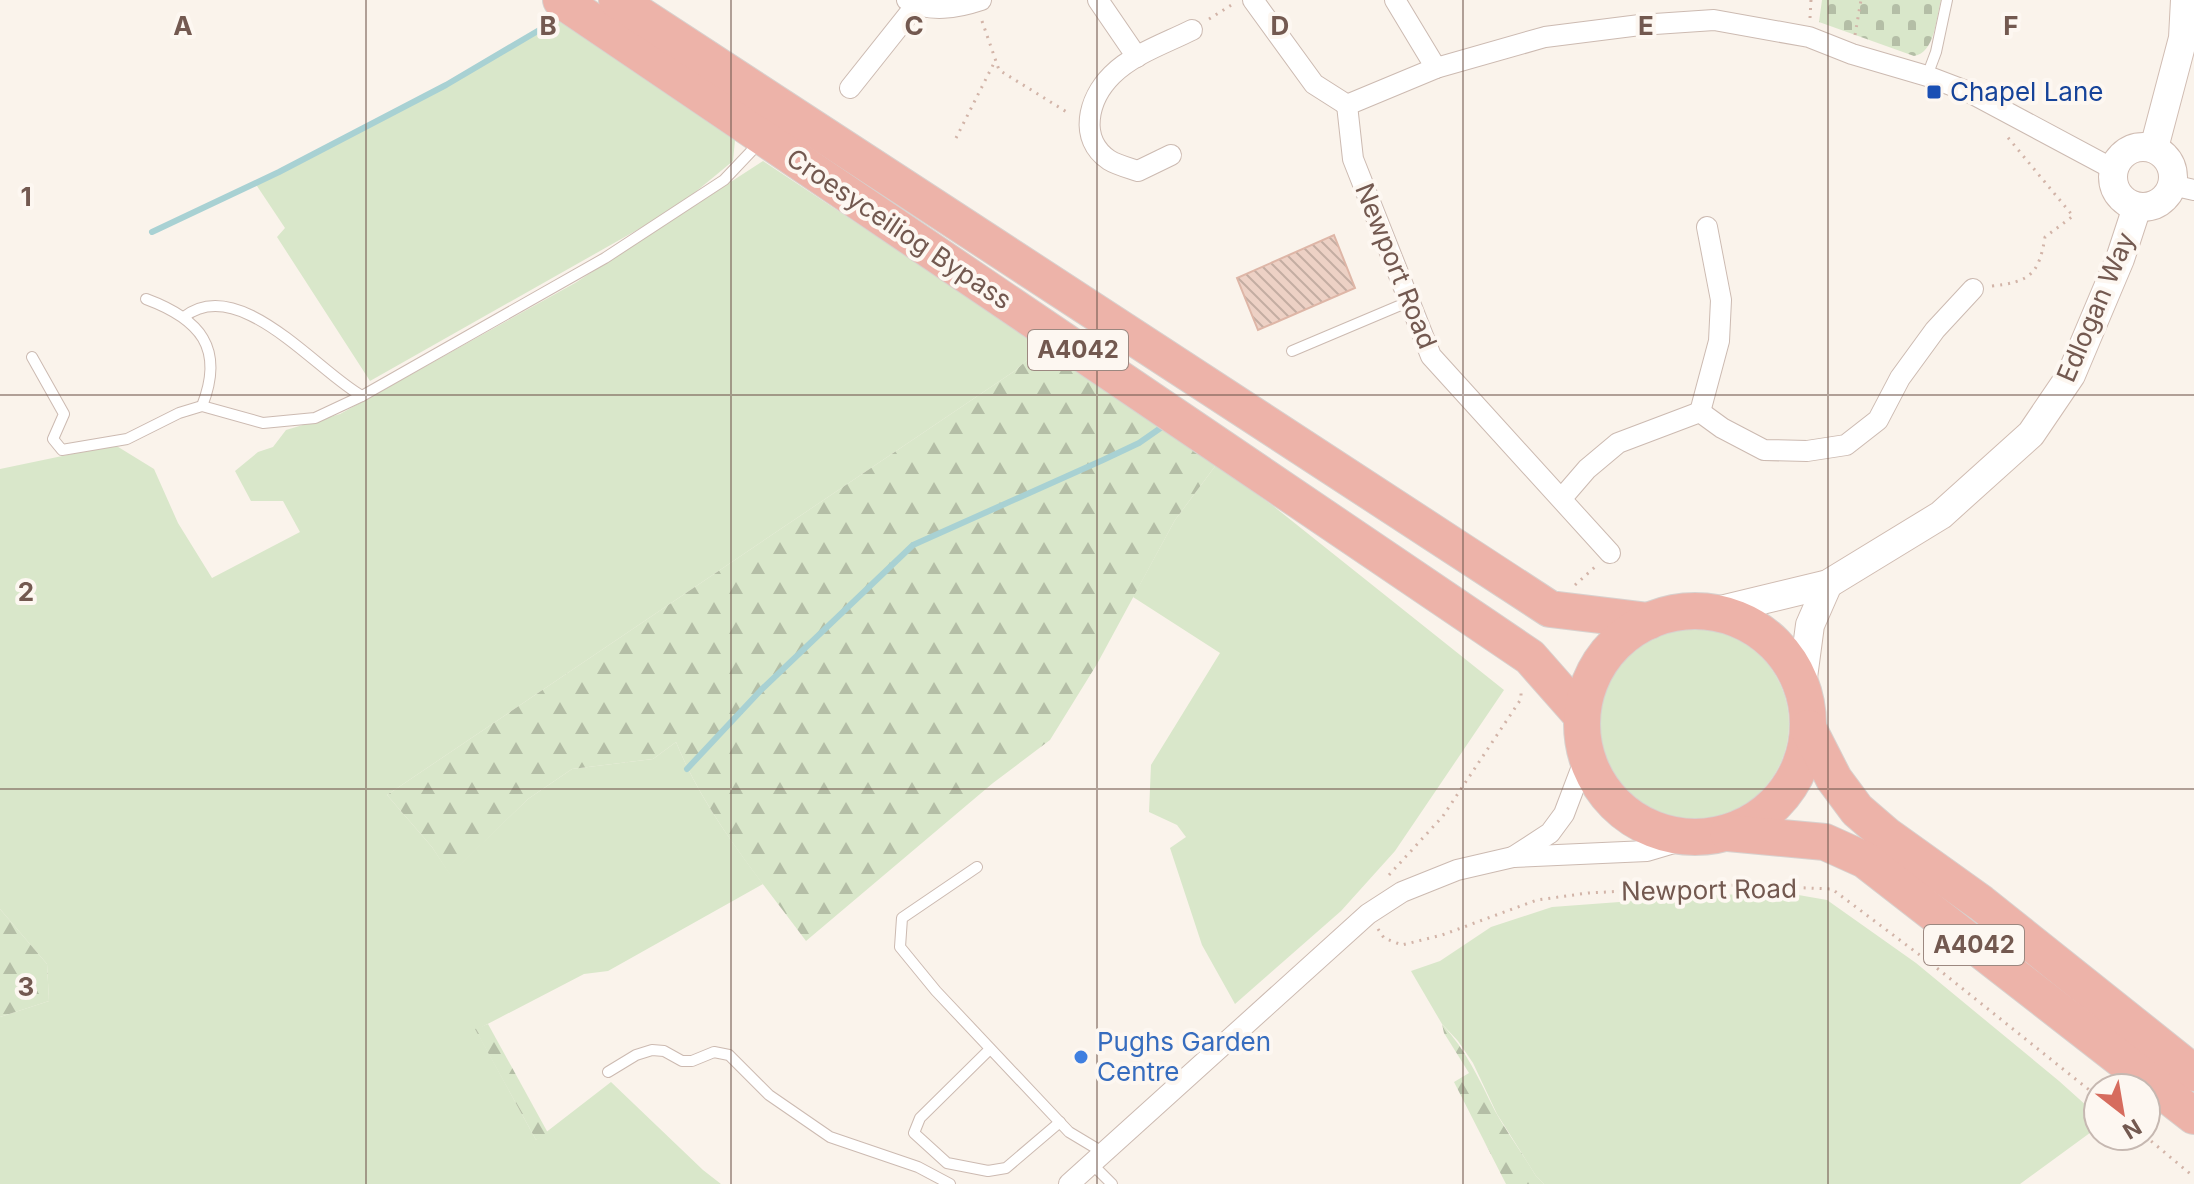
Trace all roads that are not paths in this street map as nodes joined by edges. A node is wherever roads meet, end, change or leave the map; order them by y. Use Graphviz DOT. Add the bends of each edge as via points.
graph roads {
  1 [pos="561,0"];
  2 [pos="617,0"];
  3 [pos="1098,0"];
  4 [pos="1253,0"];
  5 [pos="1395,0"];
  6 [pos="1947,0"];
  7 [pos="2185,0"];
  8 [pos="979,1"];
  9 [pos="912,3"];
  10 [pos="1192,30"];
  11 [pos="1137,57"];
  12 [pos="1436,68"];
  13 [pos="1927,76"];
  14 [pos="850,88"];
  15 [pos="1347,105"];
  16 [pos="764,137"];
  17 [pos="2154,148"];
  18 [pos="1171,155"];
  19 [pos="2113,169"];
  20 [pos="2183,188"];
  21 [pos="2137,207"];
  22 [pos="1707,227"];
  23 [pos="1973,289"];
  24 [pos="146,299"];
  25 [pos="1408,302"];
  26 [pos="184,317"];
  27 [pos="1292,351"];
  28 [pos="32,357"];
  29 [pos="362,396"];
  30 [pos="202,406"];
  31 [pos="1700,412"];
  32 [pos="1562,498"];
  33 [pos="1610,553"];
  34 [pos="1828,584"];
  35 [pos="1712,612"];
  36 [pos="1649,621"];
  37 [pos="1802,685"];
  38 [pos="1582,716"];
  39 [pos="1808,728"];
  40 [pos="1586,756"];
  41 [pos="1728,833"];
  42 [pos="1691,838"];
  43 [pos="1513,857"];
  44 [pos="977,867"];
  45 [pos="990,1049"];
  46 [pos="608,1072"];
  47 [pos="2194,1073"];
  48 [pos="2194,1116"];
  49 [pos="1060,1122"];
  50 [pos="1098,1158"];
  51 [pos="950,1184"];
  52 [pos="1069,1184"];
  53 [pos="1112,1184"];
  1 -- 16 [label="highway, Croesyceiliog Bypass / A4042"];
  2 -- 36 [label="highway, Croesyceiliog Bypass / A4042" via="1550,609"];
  3 -- 11 [label="street"];
  4 -- 15 [label="street" via="1314,84"];
  5 -- 12 [label="street"];
  6 -- 13 [label="lane"];
  7 -- 17 [label="street" via="2183,38"];
  8 -- 9 [label="street" via="954,9"];
  9 -- 14 [label="street"];
  10 -- 11 [label="street"];
  11 -- 18 [label="street" via="1096,95 1088,119 1091,141 1109,160 1138,171"];
  12 -- 13 [label="street" via="1545,37 1714,20 1809,37"];
  12 -- 15 [label="street"];
  13 -- 19 [label="street" via="1969,92"];
  15 -- 25 [label="street, Newport Road" via="1353,159"];
  16 -- 29 [label="lane" via="724,180 685,208"];
  16 -- 38 [label="highway, Croesyceiliog Bypass / A4042" via="1526,655"];
  17 -- 19 [label="street" via="2137,147 2122,154"];
  17 -- 20 [label="street, Edlogan Way" via="2166,157"];
  19 -- 21 [label="street, Edlogan Way" via="2113,185 2122,199"];
  20 -- 21 [label="street, Edlogan Way" via="2153,206"];
  21 -- 34 [label="street, Edlogan Way" via="2071,375 2031,434 1941,515"];
  22 -- 31 [label="street" via="1721,300 1719,341"];
  23 -- 31 [label="street" via="1900,378 1878,420 1846,445 1764,450"];
  24 -- 26 [label="lane"];
  25 -- 27 [label="lane"];
  25 -- 32 [label="street, Newport Road" via="1431,356"];
  26 -- 29 [label="lane" via="207,307 247,315 282,334"];
  26 -- 30 [label="lane" via="209,351 210,385"];
  28 -- 30 [label="lane" via="64,414 53,439 62,450 127,439"];
  29 -- 30 [label="lane" via="315,418 263,423"];
  31 -- 32 [label="street" via="1618,443"];
  32 -- 33 [label="street, Newport Road"];
  34 -- 35 [label="street, Edlogan Way"];
  34 -- 37 [label="street" via="1810,625"];
  35 -- 36 [label="highway" via="1681,612"];
  35 -- 37 [label="highway" via="1767,636"];
  36 -- 38 [label="highway" via="1602,659 1588,686"];
  37 -- 39 [label="highway"];
  38 -- 40 [label="highway"];
  39 -- 41 [label="highway" via="1802,762 1785,793 1760,817"];
  39 -- 47 [label="highway, A4042" via="1857,810"];
  40 -- 42 [label="highway" via="1601,788 1625,813 1656,831"];
  40 -- 43 [label="street" via="1564,814 1550,833"];
  41 -- 42 [label="highway"];
  41 -- 48 [label="highway, A4042" via="1825,842 1865,860"];
  42 -- 43 [label="street" via="1647,851"];
  43 -- 50 [label="street" via="1402,892 1368,914"];
  44 -- 45 [label="lane" via="902,918 900,947"];
  45 -- 49 [label="lane"];
  45 -- 49 [label="lane" via="920,1118 914,1133 947,1163 988,1171 1006,1168"];
  46 -- 51 [label="lane" via="652,1050 682,1061 714,1052 729,1055 769,1095 830,1137 918,1167"];
  49 -- 50 [label="lane"];
  50 -- 52 [label="street"];
  50 -- 53 [label="lane"];
}
